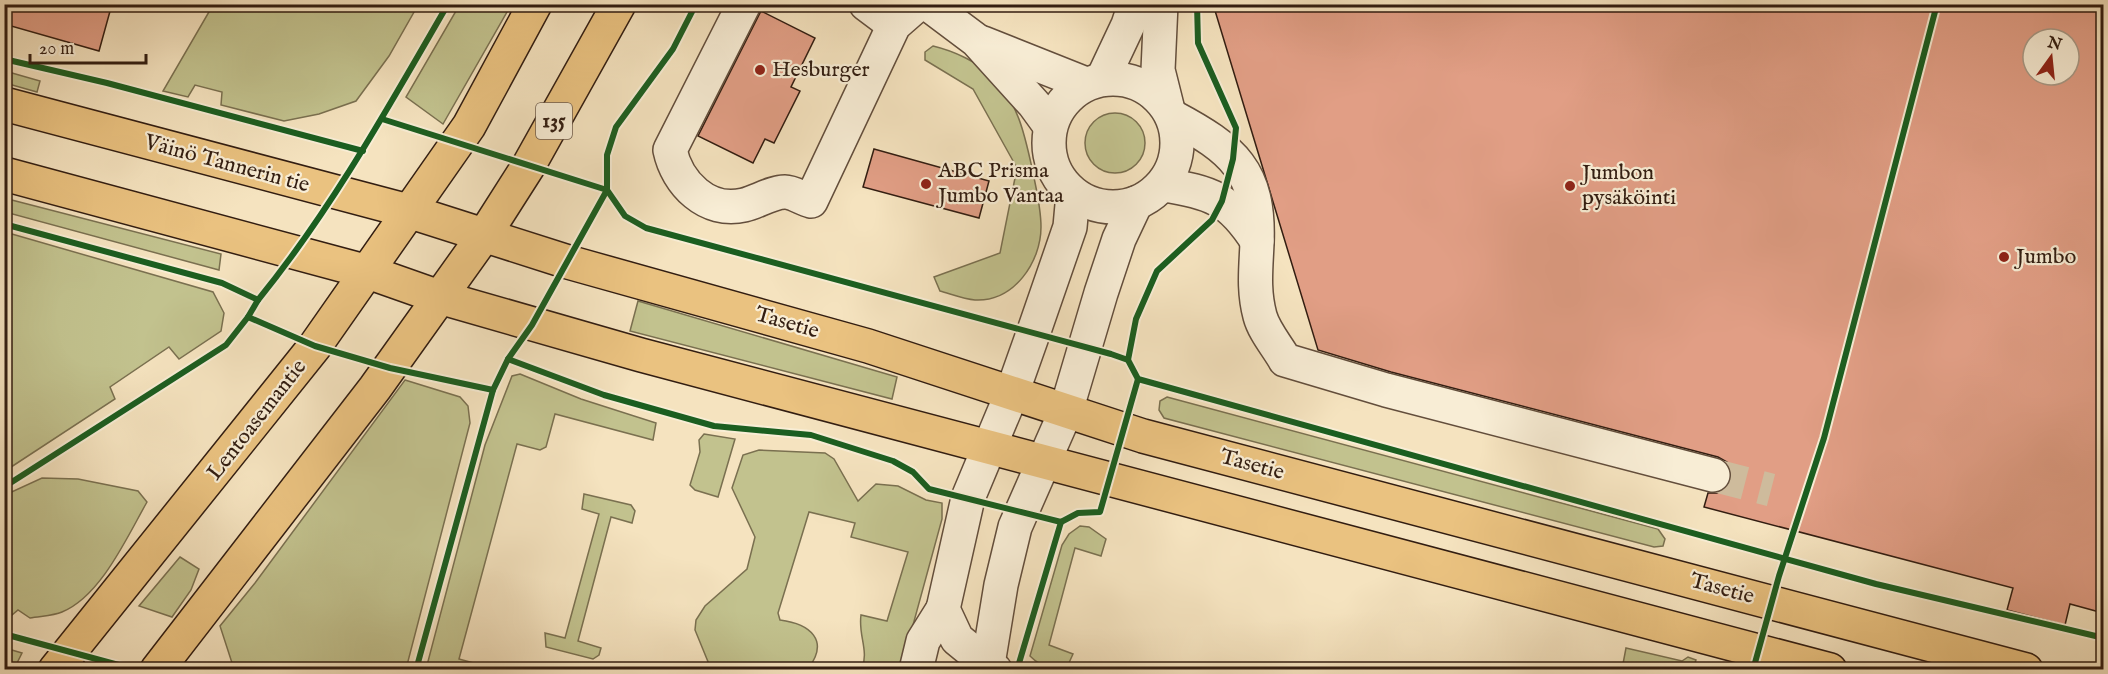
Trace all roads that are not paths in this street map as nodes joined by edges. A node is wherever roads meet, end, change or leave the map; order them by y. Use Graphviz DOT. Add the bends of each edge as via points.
graph roads {
  1 [pos="535,4"];
  2 [pos="619,4"];
  3 [pos="744,4"];
  4 [pos="866,4"];
  5 [pos="928,4"];
  6 [pos="1135,4"];
  7 [pos="1161,4"];
  8 [pos="906,15"];
  9 [pos="976,40"];
  10 [pos="1095,81"];
  11 [pos="4,104"];
  12 [pos="1170,111"];
  13 [pos="1050,126"];
  14 [pos="4,174"];
  15 [pos="1163,185"];
  16 [pos="1073,194"];
  17 [pos="1136,203"];
  18 [pos="408,211"];
  19 [pos="485,234"];
  20 [pos="1257,240"];
  21 [pos="368,272"];
  22 [pos="439,297"];
  23 [pos="1012,393"];
  24 [pos="1066,411"];
  25 [pos="988,447"];
  26 [pos="1046,461"];
  27 [pos="1713,475"];
  28 [pos="943,609"];
  29 [pos="990,668"];
  30 [pos="56,669"];
  31 [pos="157,669"];
  32 [pos="916,669"];
  33 [pos="1830,669"];
  34 [pos="2026,669"];
  1 -- 18 [label="main road, Lentoasemantie" via="469,126"];
  2 -- 19 [label="main road, 135"];
  3 -- 8 [label="street" via="670,150 681,180 699,196 718,205 742,206 784,192 811,201"];
  4 -- 8 [label="street"];
  5 -- 9 [label="street"];
  6 -- 10 [label="street" via="1128,25"];
  7 -- 12 [label="street" via="1158,70"];
  9 -- 10 [label="street"];
  9 -- 13 [label="street"];
  10 -- 12 [label="street" via="1132,80 1151,90"];
  10 -- 13 [label="street" via="1068,97"];
  11 -- 18 [label="main road, Väinö Tannerin tie"];
  12 -- 15 [label="street" via="1178,138 1176,161"];
  12 -- 20 [label="street" via="1205,134 1247,174 1258,207"];
  13 -- 16 [label="street" via="1048,143 1053,166"];
  14 -- 21 [label="main road"];
  15 -- 17 [label="street"];
  15 -- 20 [label="street" via="1194,190 1222,201 1244,220"];
  16 -- 17 [label="street" via="1095,205 1117,207"];
  16 -- 23 [label="street" via="1070,227"];
  17 -- 24 [label="street" via="1119,239"];
  18 -- 19 [label="main road, Väinö Tannerin tie"];
  18 -- 21 [label="main road, Lentoasemantie"];
  19 -- 22 [label="main road, 135"];
  19 -- 23 [label="main road, Tasetie" via="568,262 868,346"];
  20 -- 27 [label="street" via="1254,285 1261,319 1285,360"];
  21 -- 22 [label="main road"];
  21 -- 30 [label="main road, Lentoasemantie" via="315,346"];
  22 -- 25 [label="main road"];
  22 -- 31 [label="main road, 135" via="375,388"];
  23 -- 24 [label="main road, Tasetie"];
  23 -- 25 [label="street"];
  24 -- 26 [label="street"];
  24 -- 34 [label="main road, Tasetie" via="1143,436"];
  25 -- 26 [label="main road"];
  25 -- 28 [label="street" via="968,498"];
  26 -- 29 [label="street" via="1016,527 1001,585"];
  26 -- 33 [label="main road"];
  28 -- 29 [label="street" via="957,639"];
  28 -- 32 [label="street" via="923,641"];
}
